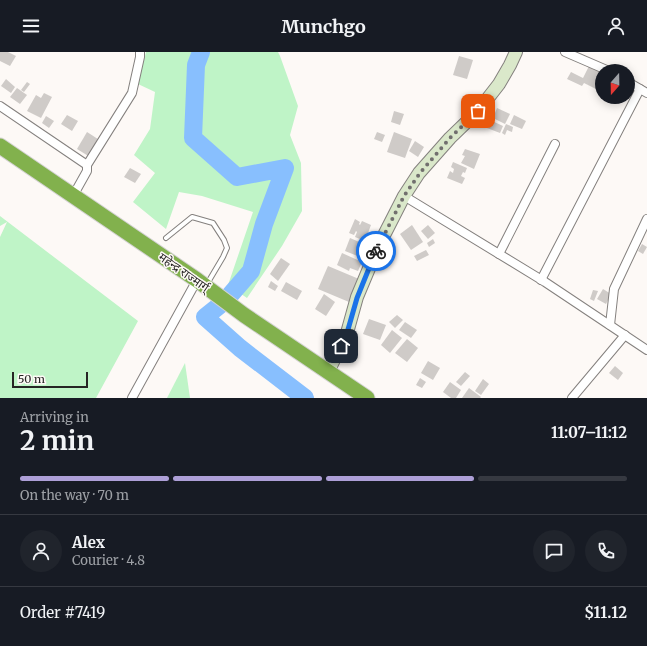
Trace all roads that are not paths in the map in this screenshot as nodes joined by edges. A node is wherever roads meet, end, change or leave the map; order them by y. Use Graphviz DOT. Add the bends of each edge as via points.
graph roads {
  1 [pos="140,52"];
  2 [pos="516,52"];
  3 [pos="565,52"];
  4 [pos="595,65"];
  5 [pos="643,91"];
  6 [pos="0,106"];
  7 [pos="555,144"];
  8 [pos="0,146"];
  9 [pos="87,165"];
  10 [pos="73,196"];
  11 [pos="404,196"];
  12 [pos="647,219"];
  13 [pos="166,238"];
  14 [pos="499,254"];
  15 [pos="541,280"];
  16 [pos="205,286"];
  17 [pos="610,325"];
  18 [pos="625,335"];
  19 [pos="647,350"];
  20 [pos="328,372"];
  21 [pos="132,398"];
  22 [pos="367,398"];
  23 [pos="572,398"];
  1 -- 9 [label="street" via="132,93"];
  2 -- 11 [label="street" via="499,84 478,111 450,138 420,173"];
  3 -- 4 [label="street"];
  5 -- 15 [label="street"];
  6 -- 9 [label="street"];
  7 -- 14 [label="street"];
  8 -- 10 [label="highway, महेन्द्र राज्मार्ग्"];
  9 -- 10 [label="street"];
  10 -- 16 [label="highway, महेन्द्र राज्मार्ग्"];
  11 -- 14 [label="street"];
  11 -- 20 [label="street" via="378,247 357,298 347,333"];
  12 -- 17 [label="street" via="614,289"];
  13 -- 16 [label="lane" via="192,217 213,223 226,248"];
  14 -- 15 [label="street"];
  15 -- 17 [label="street"];
  16 -- 20 [label="highway, महेन्द्र राज्मार्ग्"];
  16 -- 21 [label="street"];
  17 -- 18 [label="street"];
  18 -- 19 [label="street"];
  18 -- 23 [label="street"];
  20 -- 22 [label="highway, महेन्द्र राज्मार्ग्"];
}
